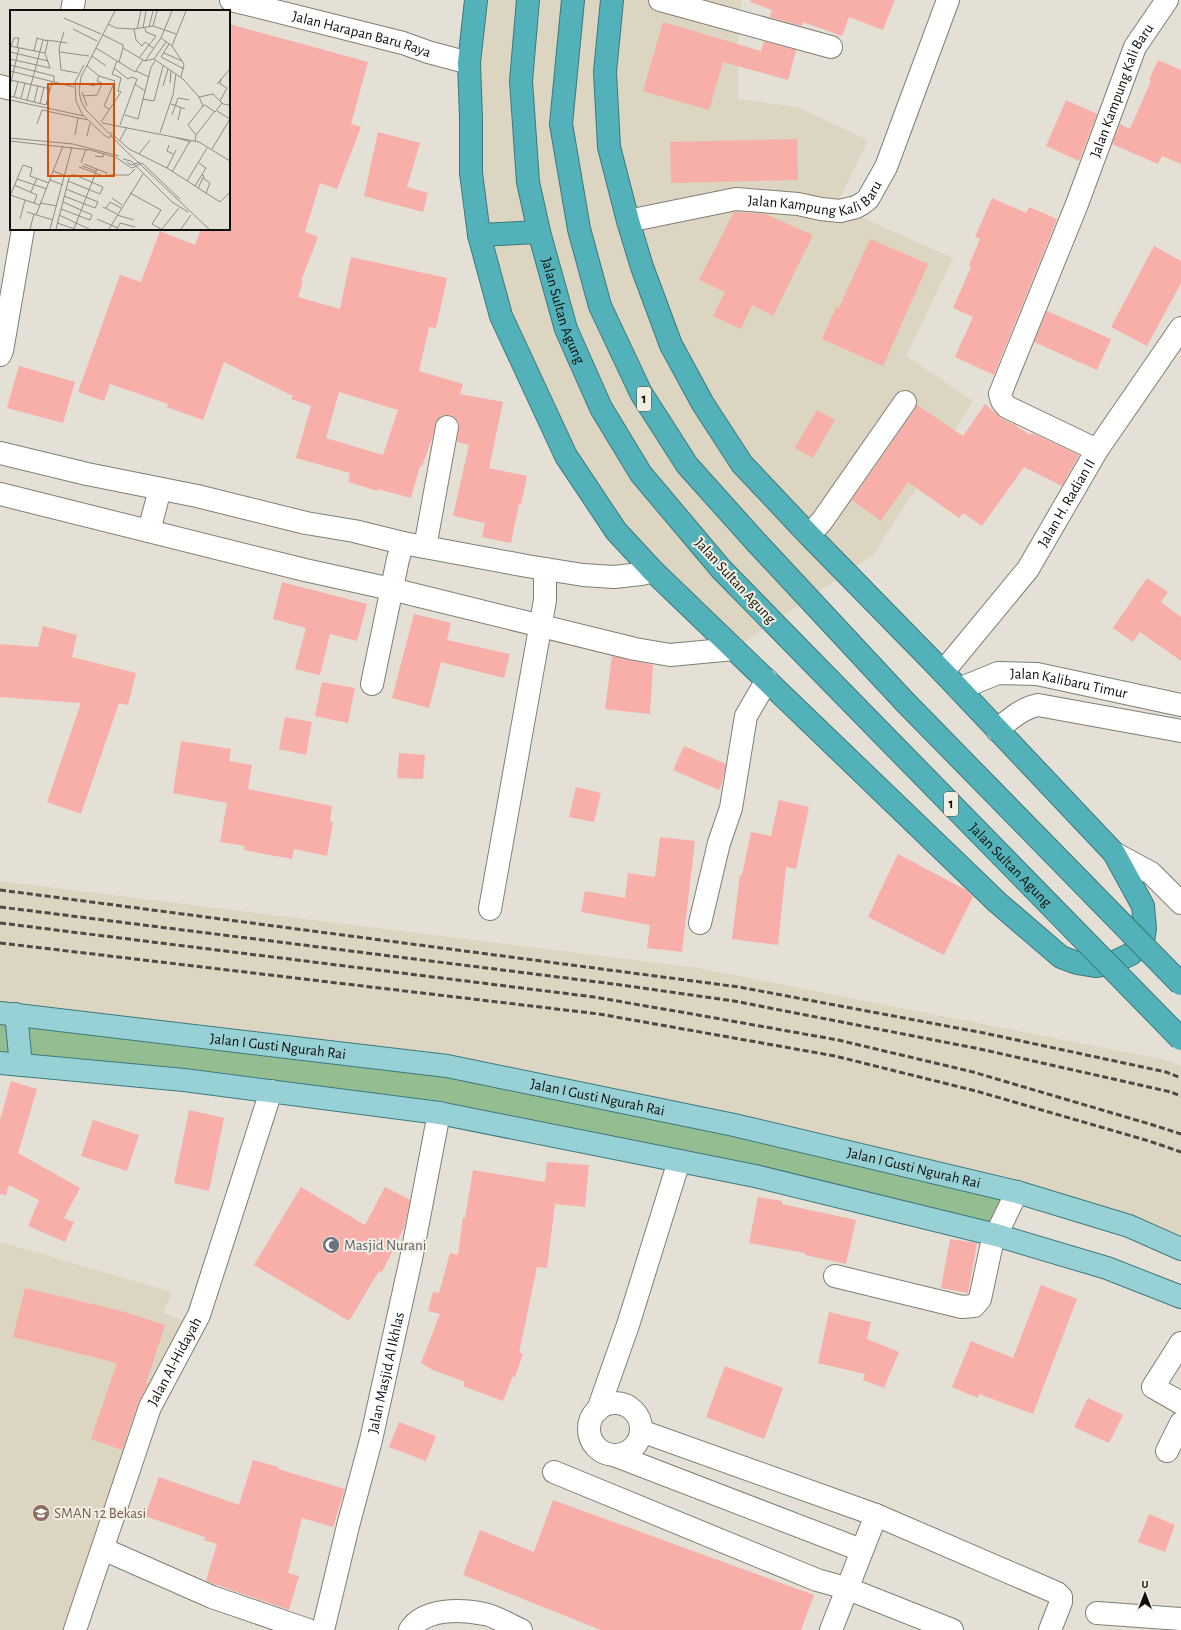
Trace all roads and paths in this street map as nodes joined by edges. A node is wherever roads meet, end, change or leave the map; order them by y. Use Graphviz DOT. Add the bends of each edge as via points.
graph roads {
  1 [pos="74,0"];
  2 [pos="231,0"];
  3 [pos="476,0"];
  4 [pos="528,0"];
  5 [pos="572,0"];
  6 [pos="612,0"];
  7 [pos="660,0"];
  8 [pos="948,0"];
  9 [pos="1167,0"];
  10 [pos="72,10"];
  11 [pos="831,47"];
  12 [pos="469,63"];
  13 [pos="0,86"];
  14 [pos="10,88"];
  15 [pos="628,221"];
  16 [pos="23,230"];
  17 [pos="539,232"];
  18 [pos="479,235"];
  19 [pos="1181,328"];
  20 [pos="1,353"];
  21 [pos="905,402"];
  22 [pos="447,427"];
  23 [pos="1097,450"];
  24 [pos="0,453"];
  25 [pos="160,489"];
  26 [pos="0,494"];
  27 [pos="149,531"];
  28 [pos="809,535"];
  29 [pos="425,546"];
  30 [pos="400,551"];
  31 [pos="545,568"];
  32 [pos="653,571"];
  33 [pos="392,585"];
  34 [pos="542,614"];
  35 [pos="734,649"];
  36 [pos="944,672"];
  37 [pos="767,680"];
  38 [pos="372,684"];
  39 [pos="959,689"];
  40 [pos="1181,705"];
  41 [pos="997,730"];
  42 [pos="1181,731"];
  43 [pos="1114,854"];
  44 [pos="1181,903"];
  45 [pos="490,909"];
  46 [pos="700,923"];
  47 [pos="1181,984"];
  48 [pos="8,1013"];
  49 [pos="1181,1039"];
  50 [pos="10,1064"];
  51 [pos="271,1091"];
  52 [pos="439,1112"];
  53 [pos="679,1161"];
  54 [pos="1017,1192"];
  55 [pos="996,1235"];
  56 [pos="1181,1249"];
  57 [pos="835,1276"];
  58 [pos="1181,1297"];
  59 [pos="1181,1343"];
  60 [pos="1181,1403"];
  61 [pos="598,1410"];
  62 [pos="1181,1423"];
  63 [pos="641,1431"];
  64 [pos="1167,1451"];
  65 [pos="614,1455"];
  66 [pos="554,1472"];
  67 [pos="876,1514"];
  68 [pos="103,1549"];
  69 [pos="861,1550"];
  70 [pos="846,1588"];
  71 [pos="1097,1613"];
  72 [pos="1181,1619"];
  73 [pos="75,1630"];
  74 [pos="308,1630"];
  75 [pos="323,1630"];
  76 [pos="410,1630"];
  77 [pos="520,1630"];
  78 [pos="831,1630"];
  79 [pos="952,1630"];
  80 [pos="1050,1630"];
  1 -- 10 [label="street"];
  2 -- 12 [label="street, Jalan Harapan Baru Raya" via="402,43"];
  3 -- 12 [label="highway"];
  4 -- 17 [label="highway, Jalan Sultan Agung / 1" via="521,81 528,182"];
  5 -- 47 [label="highway, 1, bridge" via="561,124 579,229 600,306 641,393 687,465 756,542 905,702"];
  6 -- 15 [label="highway" via="605,72 610,147"];
  7 -- 11 [label="street"];
  8 -- 15 [label="street, Jalan Kampung Kali Baru" via="886,167 863,203 840,211 798,204 736,199"];
  9 -- 23 [label="street, Jalan Kampung Kali Baru" via="1135,47 1000,394 1007,407"];
  12 -- 18 [label="highway" via="471,174"];
  13 -- 14 [label="street"];
  15 -- 28 [label="highway" via="671,345 703,404 742,464"];
  16 -- 20 [label="street"];
  17 -- 18 [label="highway"];
  17 -- 49 [label="highway, Jalan Sultan Agung / 1, bridge" via="566,329 601,408 641,474 721,569"];
  18 -- 32 [label="highway" via="501,316 566,456 616,531"];
  19 -- 23 [label="street, Jalan H. Radian II"];
  21 -- 28 [label="street" via="822,522"];
  22 -- 29 [label="street"];
  23 -- 36 [label="street, Jalan H. Radian II" via="1028,569"];
  24 -- 25 [label="street"];
  25 -- 27 [label="street"];
  25 -- 30 [label="street" via="306,523 354,531"];
  26 -- 27 [label="street"];
  27 -- 33 [label="street" via="305,570"];
  28 -- 36 [label="highway"];
  29 -- 30 [label="street"];
  29 -- 31 [label="street"];
  30 -- 33 [label="street"];
  31 -- 32 [label="street" via="583,575 614,577"];
  31 -- 34 [label="street"];
  32 -- 35 [label="highway"];
  33 -- 34 [label="street"];
  33 -- 38 [label="street"];
  34 -- 35 [label="street" via="634,649 670,655"];
  34 -- 45 [label="street"];
  35 -- 37 [label="highway"];
  36 -- 39 [label="highway"];
  37 -- 43 [label="highway" via="998,903 1061,957 1095,966 1110,964 1130,954 1143,942 1143,906"];
  37 -- 46 [label="street" via="746,716 731,808 719,843"];
  39 -- 40 [label="street, Jalan Kalibaru Timur" via="998,673 1037,674"];
  39 -- 41 [label="highway"];
  41 -- 42 [label="street, Jalan Kalibaru Timur" via="1022,711 1038,705"];
  41 -- 43 [label="highway"];
  43 -- 44 [label="street" via="1151,873"];
  48 -- 50 [label="main road"];
  48 -- 54 [label="main road, Jalan I Gusti Ngurah Rai" via="447,1066 734,1125"];
  50 -- 51 [label="main road"];
  51 -- 52 [label="main road"];
  51 -- 68 [label="street, Jalan Al-Hidayah" via="199,1315 150,1407"];
  52 -- 53 [label="main road"];
  52 -- 75 [label="street, Jalan Masjid Al Ikhlas" via="411,1259 374,1425"];
  53 -- 55 [label="main road" via="755,1176"];
  53 -- 61 [label="street"];
  54 -- 55 [label="street"];
  54 -- 56 [label="main road, Jalan I Gusti Ngurah Rai" via="1129,1226"];
  55 -- 57 [label="street" via="980,1299 974,1306 962,1307"];
  55 -- 58 [label="main road" via="1107,1268"];
  59 -- 60 [label="street" via="1153,1387"];
  61 -- 63 [label="street" via="607,1404 627,1406 635,1412 640,1421"];
  61 -- 65 [label="street" via="589,1428 591,1438 604,1452"];
  62 -- 64 [label="street"];
  63 -- 65 [label="street" via="638,1441 632,1448 624,1454"];
  63 -- 67 [label="street"];
  65 -- 69 [label="street"];
  66 -- 70 [label="street" via="817,1580"];
  67 -- 69 [label="street"];
  67 -- 80 [label="street" via="1057,1593 1061,1597 1061,1602"];
  68 -- 73 [label="street, Jalan Al-Hidayah"];
  68 -- 74 [label="street" via="212,1597"];
  69 -- 70 [label="street"];
  70 -- 78 [label="street"];
  70 -- 79 [label="street"];
  71 -- 72 [label="street"];
  76 -- 77 [label="street" via="427,1616 444,1611 485,1614"];
}
